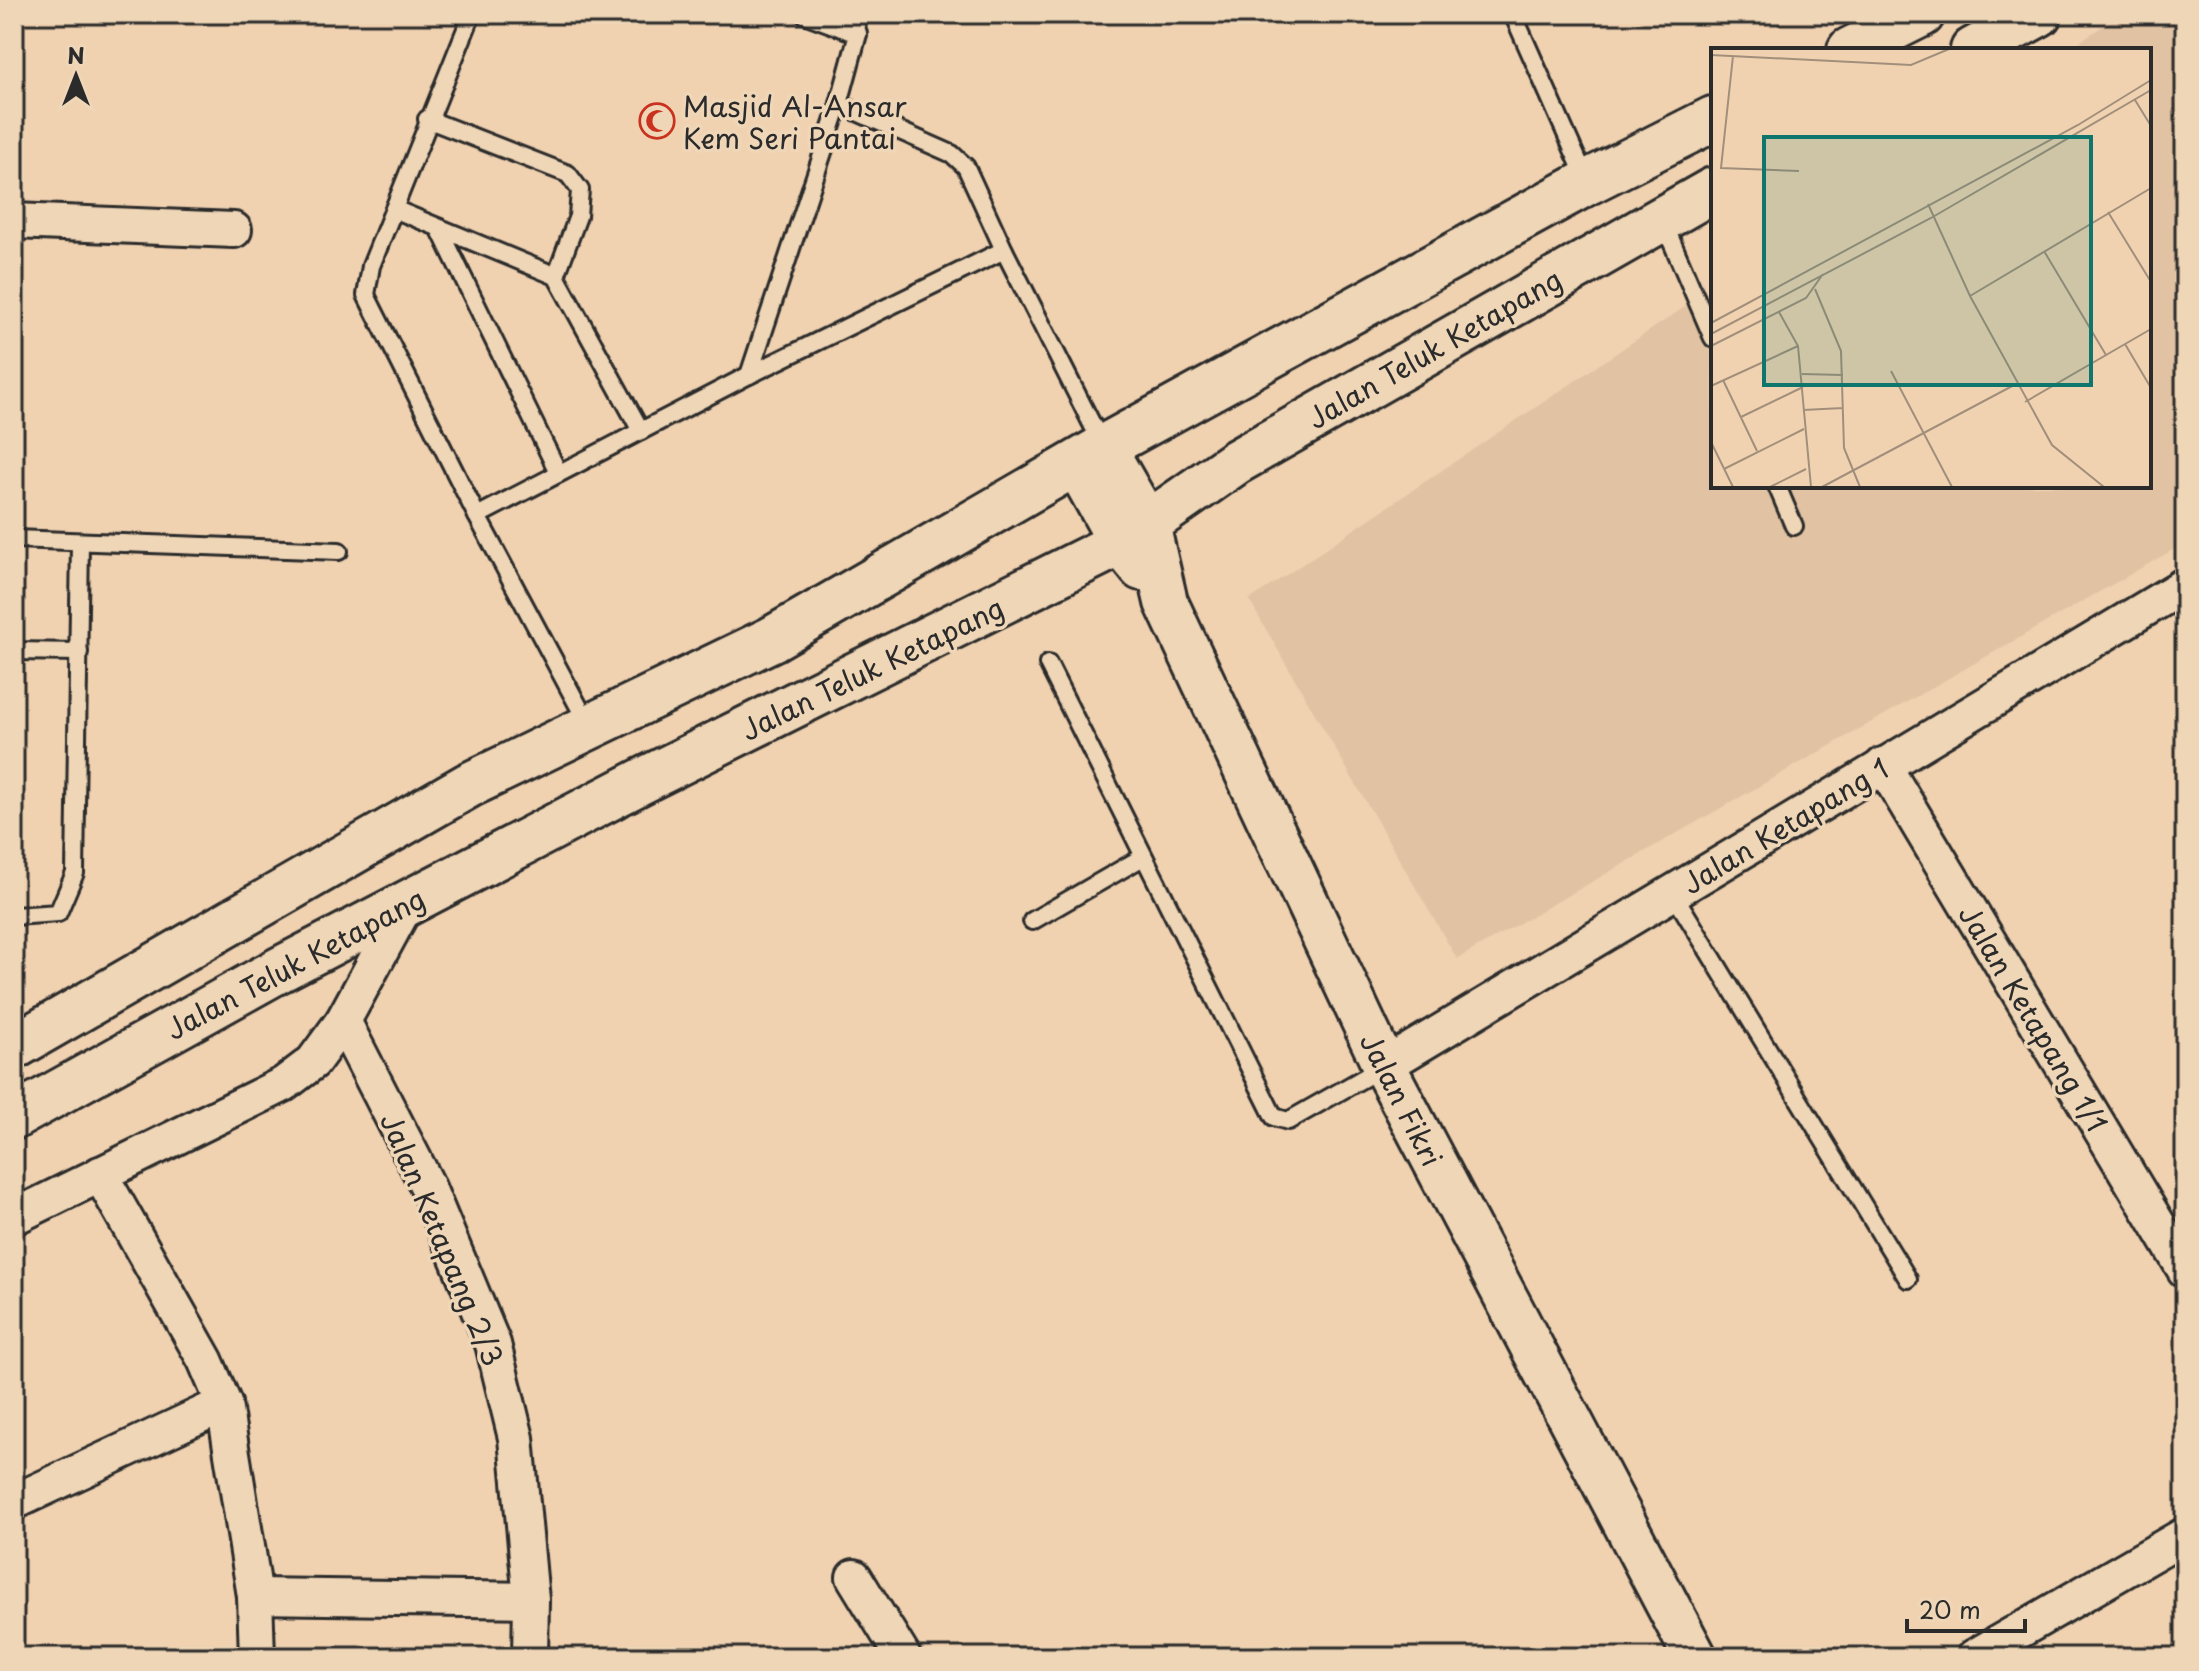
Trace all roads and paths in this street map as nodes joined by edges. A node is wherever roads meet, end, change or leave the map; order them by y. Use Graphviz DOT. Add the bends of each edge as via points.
graph roads {
  1 [pos="472,14"];
  2 [pos="804,14"];
  3 [pos="853,14"];
  4 [pos="1513,14"];
  5 [pos="1922,14"];
  6 [pos="2039,14"];
  7 [pos="858,34"];
  8 [pos="1854,48"];
  9 [pos="1977,48"];
  10 [pos="839,104"];
  11 [pos="427,119"];
  12 [pos="1711,120"];
  13 [pos="1588,182"];
  14 [pos="1711,191"];
  15 [pos="394,209"];
  16 [pos="1661,218"];
  17 [pos="14,221"];
  18 [pos="439,228"];
  19 [pos="234,230"];
  20 [pos="1004,250"];
  21 [pos="556,276"];
  22 [pos="1711,333"];
  23 [pos="749,375"];
  24 [pos="641,431"];
  25 [pos="1090,455"];
  26 [pos="1236,462"];
  27 [pos="558,472"];
  28 [pos="1778,488"];
  29 [pos="477,516"];
  30 [pos="1794,526"];
  31 [pos="1134,534"];
  32 [pos="14,539"];
  33 [pos="80,542"];
  34 [pos="339,551"];
  35 [pos="2185,585"];
  36 [pos="1166,602"];
  37 [pos="14,651"];
  38 [pos="79,652"];
  39 [pos="1048,664"];
  40 [pos="589,725"];
  41 [pos="1883,765"];
  42 [pos="1143,857"];
  43 [pos="1673,893"];
  44 [pos="407,903"];
  45 [pos="14,916"];
  46 [pos="1032,921"];
  47 [pos="343,1021"];
  48 [pos="14,1047"];
  49 [pos="1384,1066"];
  50 [pos="14,1117"];
  51 [pos="100,1174"];
  52 [pos="14,1217"];
  53 [pos="2185,1270"];
  54 [pos="1908,1279"];
  55 [pos="224,1404"];
  56 [pos="14,1502"];
  57 [pos="2185,1535"];
  58 [pos="854,1577"];
  59 [pos="255,1596"];
  60 [pos="531,1600"];
  61 [pos="257,1657"];
  62 [pos="530,1657"];
  63 [pos="903,1657"];
  64 [pos="1695,1657"];
  65 [pos="1974,1657"];
  1 -- 11 [label="lane"];
  2 -- 7 [label="lane"];
  3 -- 7 [label="lane"];
  4 -- 13 [label="lane"];
  5 -- 8 [label="main road"];
  6 -- 9 [label="main road"];
  7 -- 10 [label="lane"];
  10 -- 20 [label="lane" via="952,154 966,167"];
  10 -- 23 [label="lane"];
  11 -- 15 [label="lane"];
  11 -- 21 [label="lane" via="568,174 580,190 578,216"];
  12 -- 13 [label="main road"];
  13 -- 25 [label="main road"];
  14 -- 16 [label="main road, Jalan Teluk Ketapang"];
  15 -- 18 [label="lane"];
  15 -- 29 [label="lane" via="371,266 366,295"];
  16 -- 22 [label="lane"];
  16 -- 26 [label="main road, Jalan Teluk Ketapang"];
  17 -- 19 [label="street"];
  18 -- 21 [label="lane"];
  18 -- 27 [label="lane"];
  20 -- 23 [label="lane"];
  20 -- 25 [label="lane"];
  21 -- 24 [label="lane"];
  23 -- 24 [label="lane"];
  24 -- 27 [label="lane"];
  25 -- 31 [label="street, Jalan Fikri"];
  25 -- 40 [label="main road" via="772,639"];
  26 -- 31 [label="main road, Jalan Teluk Ketapang"];
  26 -- 36 [label="street" via="1176,516 1166,548"];
  27 -- 29 [label="lane"];
  28 -- 30 [label="lane"];
  29 -- 40 [label="lane"];
  31 -- 36 [label="street, Jalan Fikri"];
  31 -- 44 [label="main road, Jalan Teluk Ketapang"];
  32 -- 33 [label="lane"];
  33 -- 34 [label="lane"];
  33 -- 38 [label="lane"];
  35 -- 41 [label="street, Jalan Ketapang 1"];
  36 -- 49 [label="street, Jalan Fikri"];
  37 -- 38 [label="lane"];
  38 -- 45 [label="lane" via="75,873 58,913"];
  39 -- 42 [label="lane"];
  40 -- 48 [label="main road" via="469,785"];
  41 -- 43 [label="street, Jalan Ketapang 1"];
  41 -- 53 [label="street, Jalan Ketapang 1/1"];
  42 -- 46 [label="lane"];
  42 -- 49 [label="lane" via="1274,1117 1288,1121"];
  43 -- 49 [label="street, Jalan Ketapang 1"];
  43 -- 54 [label="lane"];
  44 -- 47 [label="street"];
  44 -- 50 [label="main road, Jalan Teluk Ketapang"];
  47 -- 51 [label="street" via="313,1062 284,1084"];
  47 -- 60 [label="street, Jalan Ketapang 2/3" via="426,1183 493,1344 516,1438"];
  49 -- 64 [label="street, Jalan Fikri"];
  51 -- 52 [label="street"];
  51 -- 55 [label="street" via="205,1360"];
  55 -- 56 [label="street"];
  55 -- 59 [label="street"];
  57 -- 65 [label="street"];
  58 -- 63 [label="street"];
  59 -- 60 [label="street"];
  59 -- 61 [label="street"];
  60 -- 62 [label="street, Jalan Ketapang 2/3"];
}
